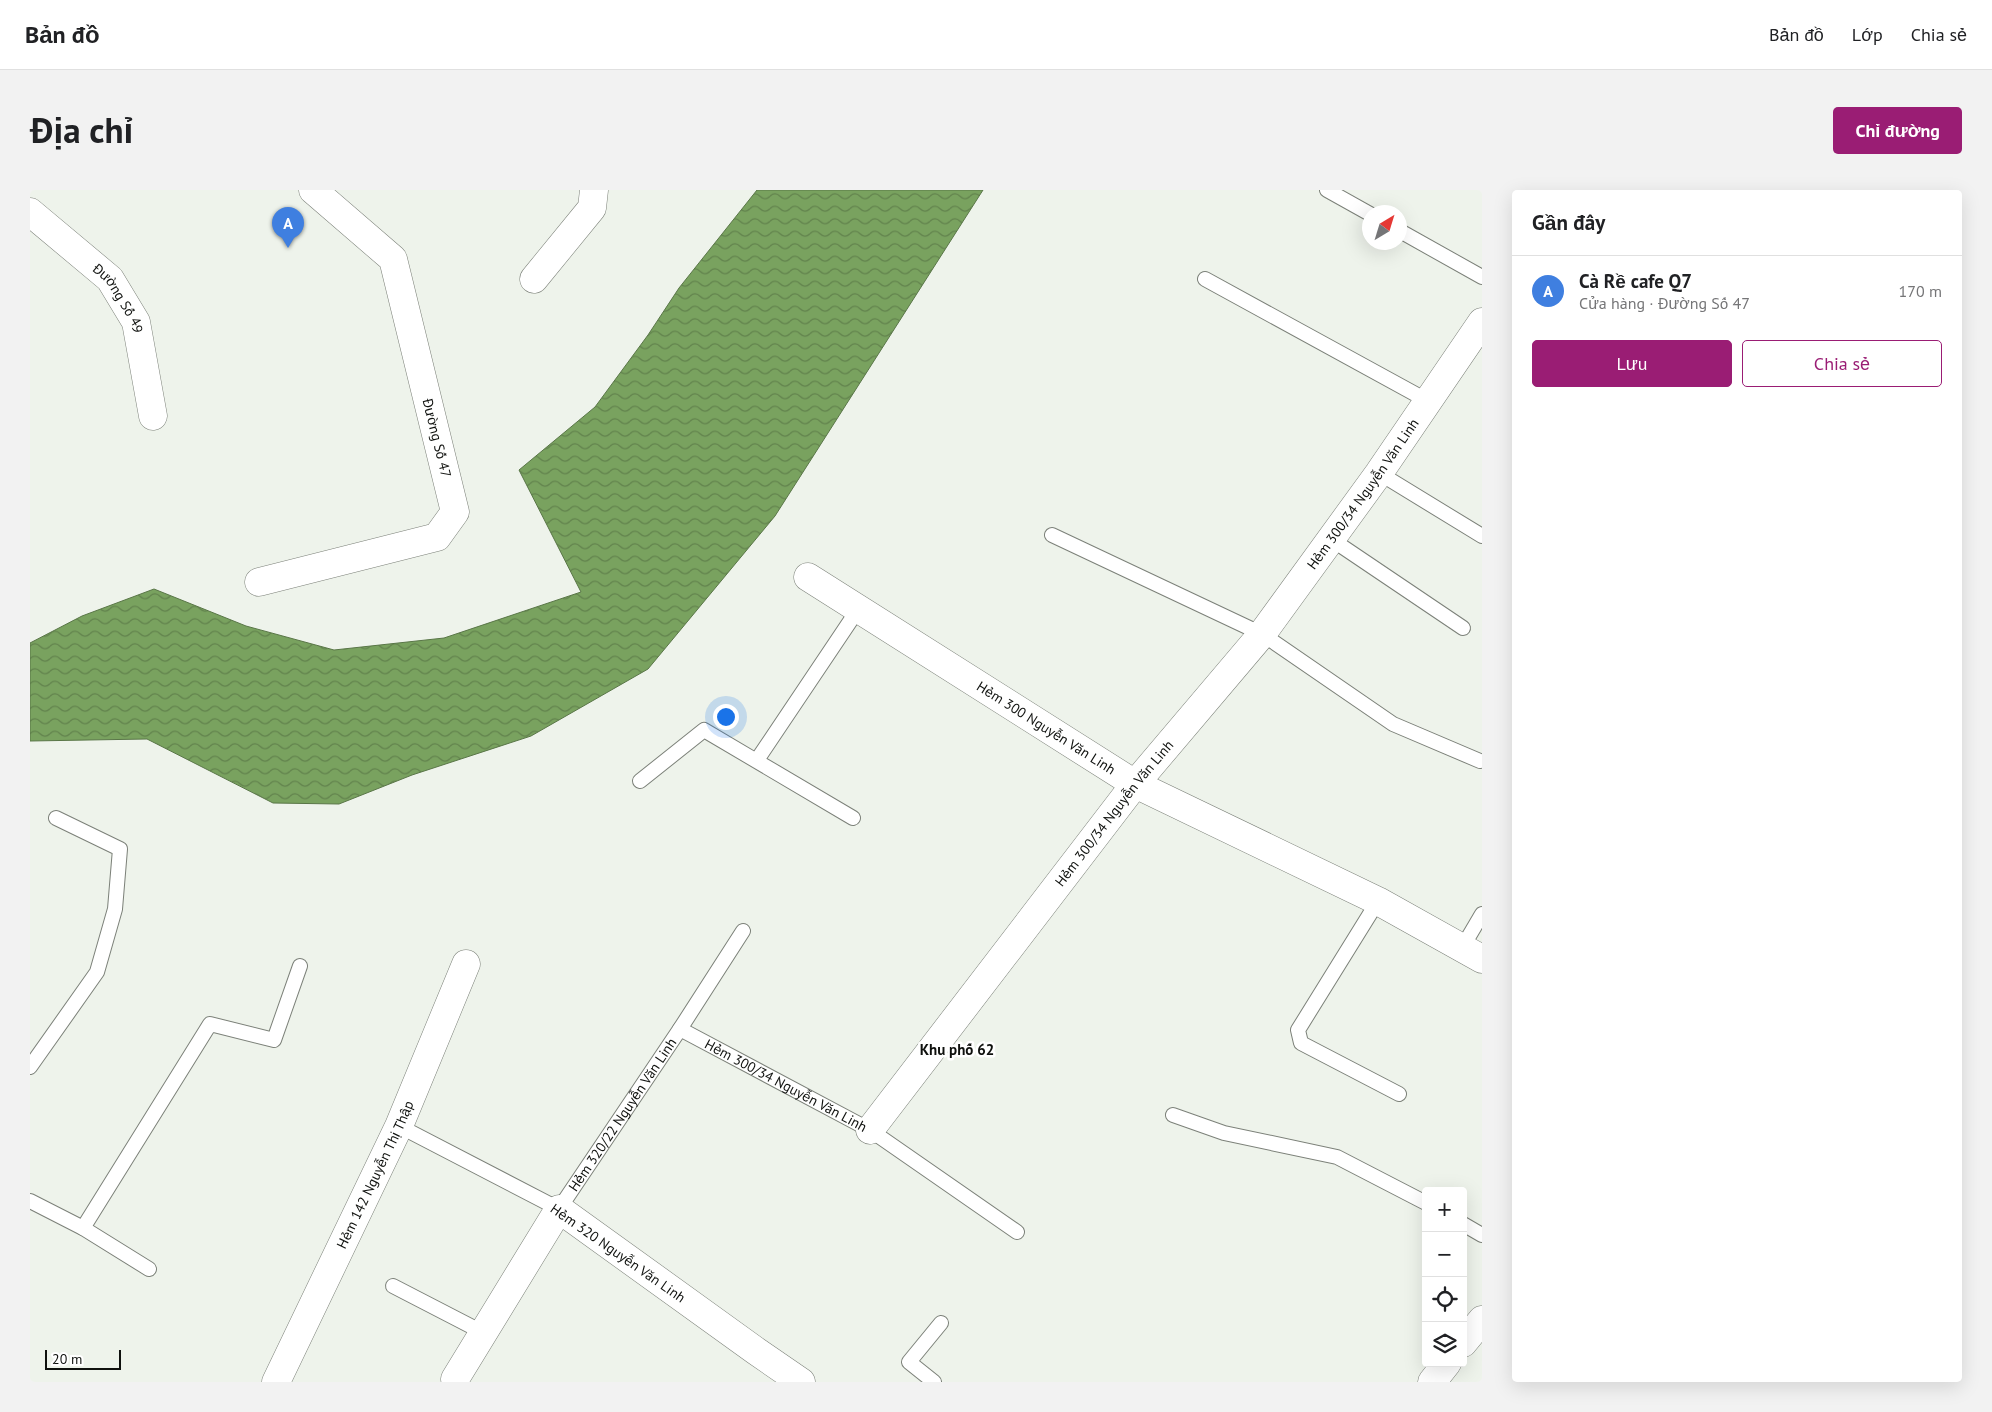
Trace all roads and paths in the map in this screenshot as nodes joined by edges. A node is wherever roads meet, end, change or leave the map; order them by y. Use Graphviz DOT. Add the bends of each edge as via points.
graph roads {
  1 [pos="313,190"];
  2 [pos="594,190"];
  3 [pos="1327,190"];
  4 [pos="1362,210"];
  5 [pos="30,212"];
  6 [pos="1407,235"];
  7 [pos="1482,277"];
  8 [pos="534,279"];
  9 [pos="1206,279"];
  10 [pos="1482,322"];
  11 [pos="1428,401"];
  12 [pos="153,416"];
  13 [pos="1379,473"];
  14 [pos="1052,535"];
  15 [pos="1482,536"];
  16 [pos="1330,539"];
  17 [pos="808,577"];
  18 [pos="259,582"];
  19 [pos="859,608"];
  20 [pos="1463,628"];
  21 [pos="1262,634"];
  22 [pos="758,760"];
  23 [pos="1480,761"];
  24 [pos="640,781"];
  25 [pos="1135,784"];
  26 [pos="56,818"];
  27 [pos="853,818"];
  28 [pos="1378,902"];
  29 [pos="1482,914"];
  30 [pos="743,931"];
  31 [pos="1472,953"];
  32 [pos="466,964"];
  33 [pos="300,966"];
  34 [pos="680,1029"];
  35 [pos="30,1067"];
  36 [pos="1399,1094"];
  37 [pos="1173,1115"];
  38 [pos="399,1126"];
  39 [pos="870,1130"];
  40 [pos="30,1201"];
  41 [pos="1422,1201"];
  42 [pos="559,1209"];
  43 [pos="1467,1226"];
  44 [pos="83,1228"];
  45 [pos="1017,1232"];
  46 [pos="1482,1235"];
  47 [pos="149,1268"];
  48 [pos="393,1286"];
  49 [pos="1482,1320"];
  50 [pos="941,1323"];
  51 [pos="484,1333"];
  52 [pos="1467,1338"];
  53 [pos="1444,1367"];
  54 [pos="455,1379"];
  55 [pos="276,1382"];
  56 [pos="802,1382"];
  57 [pos="934,1382"];
  58 [pos="1432,1382"];
  1 -- 18 [label="street, Đường Số 47" via="392,259 455,512 437,538"];
  2 -- 8 [label="street" via="592,208"];
  3 -- 4 [label="lane"];
  5 -- 12 [label="street, Đường Số 49" via="110,279 136,322"];
  6 -- 7 [label="lane"];
  9 -- 11 [label="lane"];
  10 -- 11 [label="street, Hẻm 300/34 Nguyễn Văn Linh"];
  11 -- 13 [label="street, Hẻm 300/34 Nguyễn Văn Linh"];
  13 -- 15 [label="lane"];
  13 -- 16 [label="street, Hẻm 300/34 Nguyễn Văn Linh"];
  14 -- 21 [label="lane"];
  16 -- 20 [label="lane"];
  16 -- 21 [label="street, Hẻm 300/34 Nguyễn Văn Linh"];
  17 -- 19 [label="street, Hẻm 300 Nguyễn Văn Linh"];
  19 -- 22 [label="lane"];
  19 -- 25 [label="street, Hẻm 300 Nguyễn Văn Linh"];
  21 -- 23 [label="lane" via="1393,724"];
  21 -- 25 [label="street, Hẻm 300/34 Nguyễn Văn Linh"];
  22 -- 24 [label="lane" via="704,730"];
  22 -- 27 [label="lane"];
  25 -- 28 [label="street, Hẻm 300 Nguyễn Văn Linh"];
  25 -- 39 [label="street, Hẻm 300/34 Nguyễn Văn Linh"];
  26 -- 35 [label="lane" via="120,849 115,909 97,972"];
  28 -- 31 [label="street, Hẻm 300 Nguyễn Văn Linh"];
  28 -- 36 [label="lane" via="1298,1030 1301,1043"];
  29 -- 31 [label="lane"];
  30 -- 34 [label="lane, Hẻm 320/22 Nguyễn Văn Linh"];
  32 -- 38 [label="street, Hẻm 142 Nguyễn Thị Thập"];
  33 -- 44 [label="lane" via="274,1040 210,1024"];
  34 -- 39 [label="lane, Hẻm 300/34 Nguyễn Văn Linh"];
  34 -- 42 [label="lane, Hẻm 320/22 Nguyễn Văn Linh"];
  37 -- 41 [label="lane" via="1224,1133 1337,1157"];
  38 -- 42 [label="lane, Hẻm 320 Nguyễn Văn Linh"];
  38 -- 55 [label="street, Hẻm 142 Nguyễn Thị Thập"];
  39 -- 45 [label="lane"];
  40 -- 44 [label="lane"];
  42 -- 51 [label="street, Hẻm 320/22 Nguyễn Văn Linh"];
  42 -- 56 [label="street, Hẻm 320 Nguyễn Văn Linh"];
  43 -- 46 [label="lane"];
  44 -- 47 [label="lane"];
  48 -- 51 [label="lane"];
  49 -- 52 [label="street"];
  50 -- 57 [label="lane" via="909,1362"];
  51 -- 54 [label="street, Hẻm 320/22 Nguyễn Văn Linh"];
  53 -- 58 [label="street"];
}
